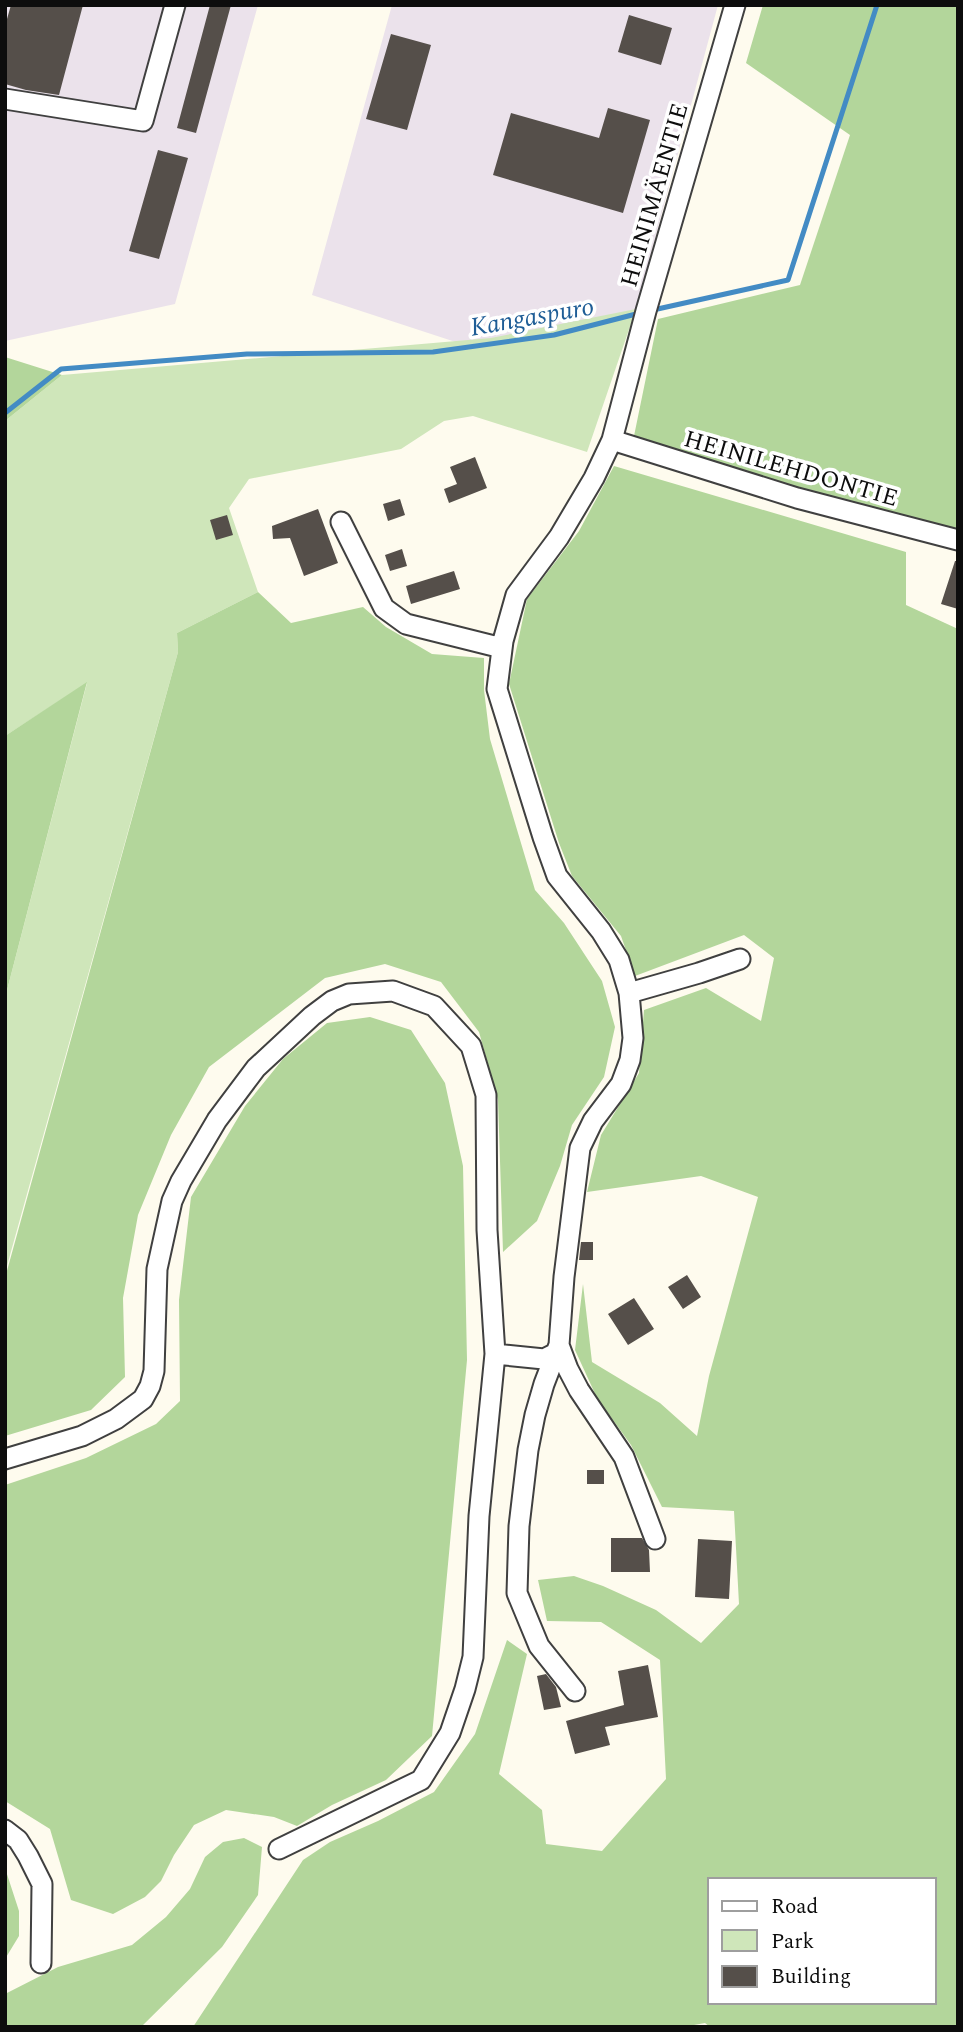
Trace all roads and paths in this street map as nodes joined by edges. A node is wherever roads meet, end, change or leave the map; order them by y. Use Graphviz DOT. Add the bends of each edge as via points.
graph roads {
  1 [pos="175,5"];
  2 [pos="735,5"];
  3 [pos="5,99"];
  4 [pos="612,440"];
  5 [pos="341,522"];
  6 [pos="958,540"];
  7 [pos="502,648"];
  8 [pos="740,959"];
  9 [pos="629,993"];
  10 [pos="558,1349"];
  11 [pos="495,1354"];
  12 [pos="5,1459"];
  13 [pos="655,1539"];
  14 [pos="575,1691"];
  15 [pos="5,1830"];
  16 [pos="279,1849"];
  17 [pos="41,1963"];
  1 -- 3 [label="street" via="143,121"];
  2 -- 4 [label="street, HEINIMÄENTIE"];
  4 -- 6 [label="street, HEINILEHDONTIE" via="797,498"];
  4 -- 7 [label="street, HEINIMÄENTIE" via="559,537 516,595"];
  5 -- 7 [label="street" via="384,608 406,625"];
  7 -- 9 [label="street, HEINIMÄENTIE" via="496,689 557,876 619,960"];
  8 -- 9 [label="street"];
  9 -- 10 [label="street, HEINIMÄENTIE" via="630,1060 621,1084 593,1121 580,1148"];
  10 -- 11 [label="street" via="544,1359"];
  10 -- 13 [label="street" via="624,1457"];
  10 -- 14 [label="street" via="534,1415 528,1450 517,1593 539,1646"];
  11 -- 12 [label="street" via="487,1230 486,1095 471,1046 434,1006 393,991 349,994 312,1016 256,1068 217,1120 181,1181 157,1269 154,1371 143,1399 82,1436"];
  11 -- 16 [label="street" via="479,1517 473,1657 450,1733 421,1780"];
  15 -- 17 [label="street" via="18,1840 42,1884"];
}
